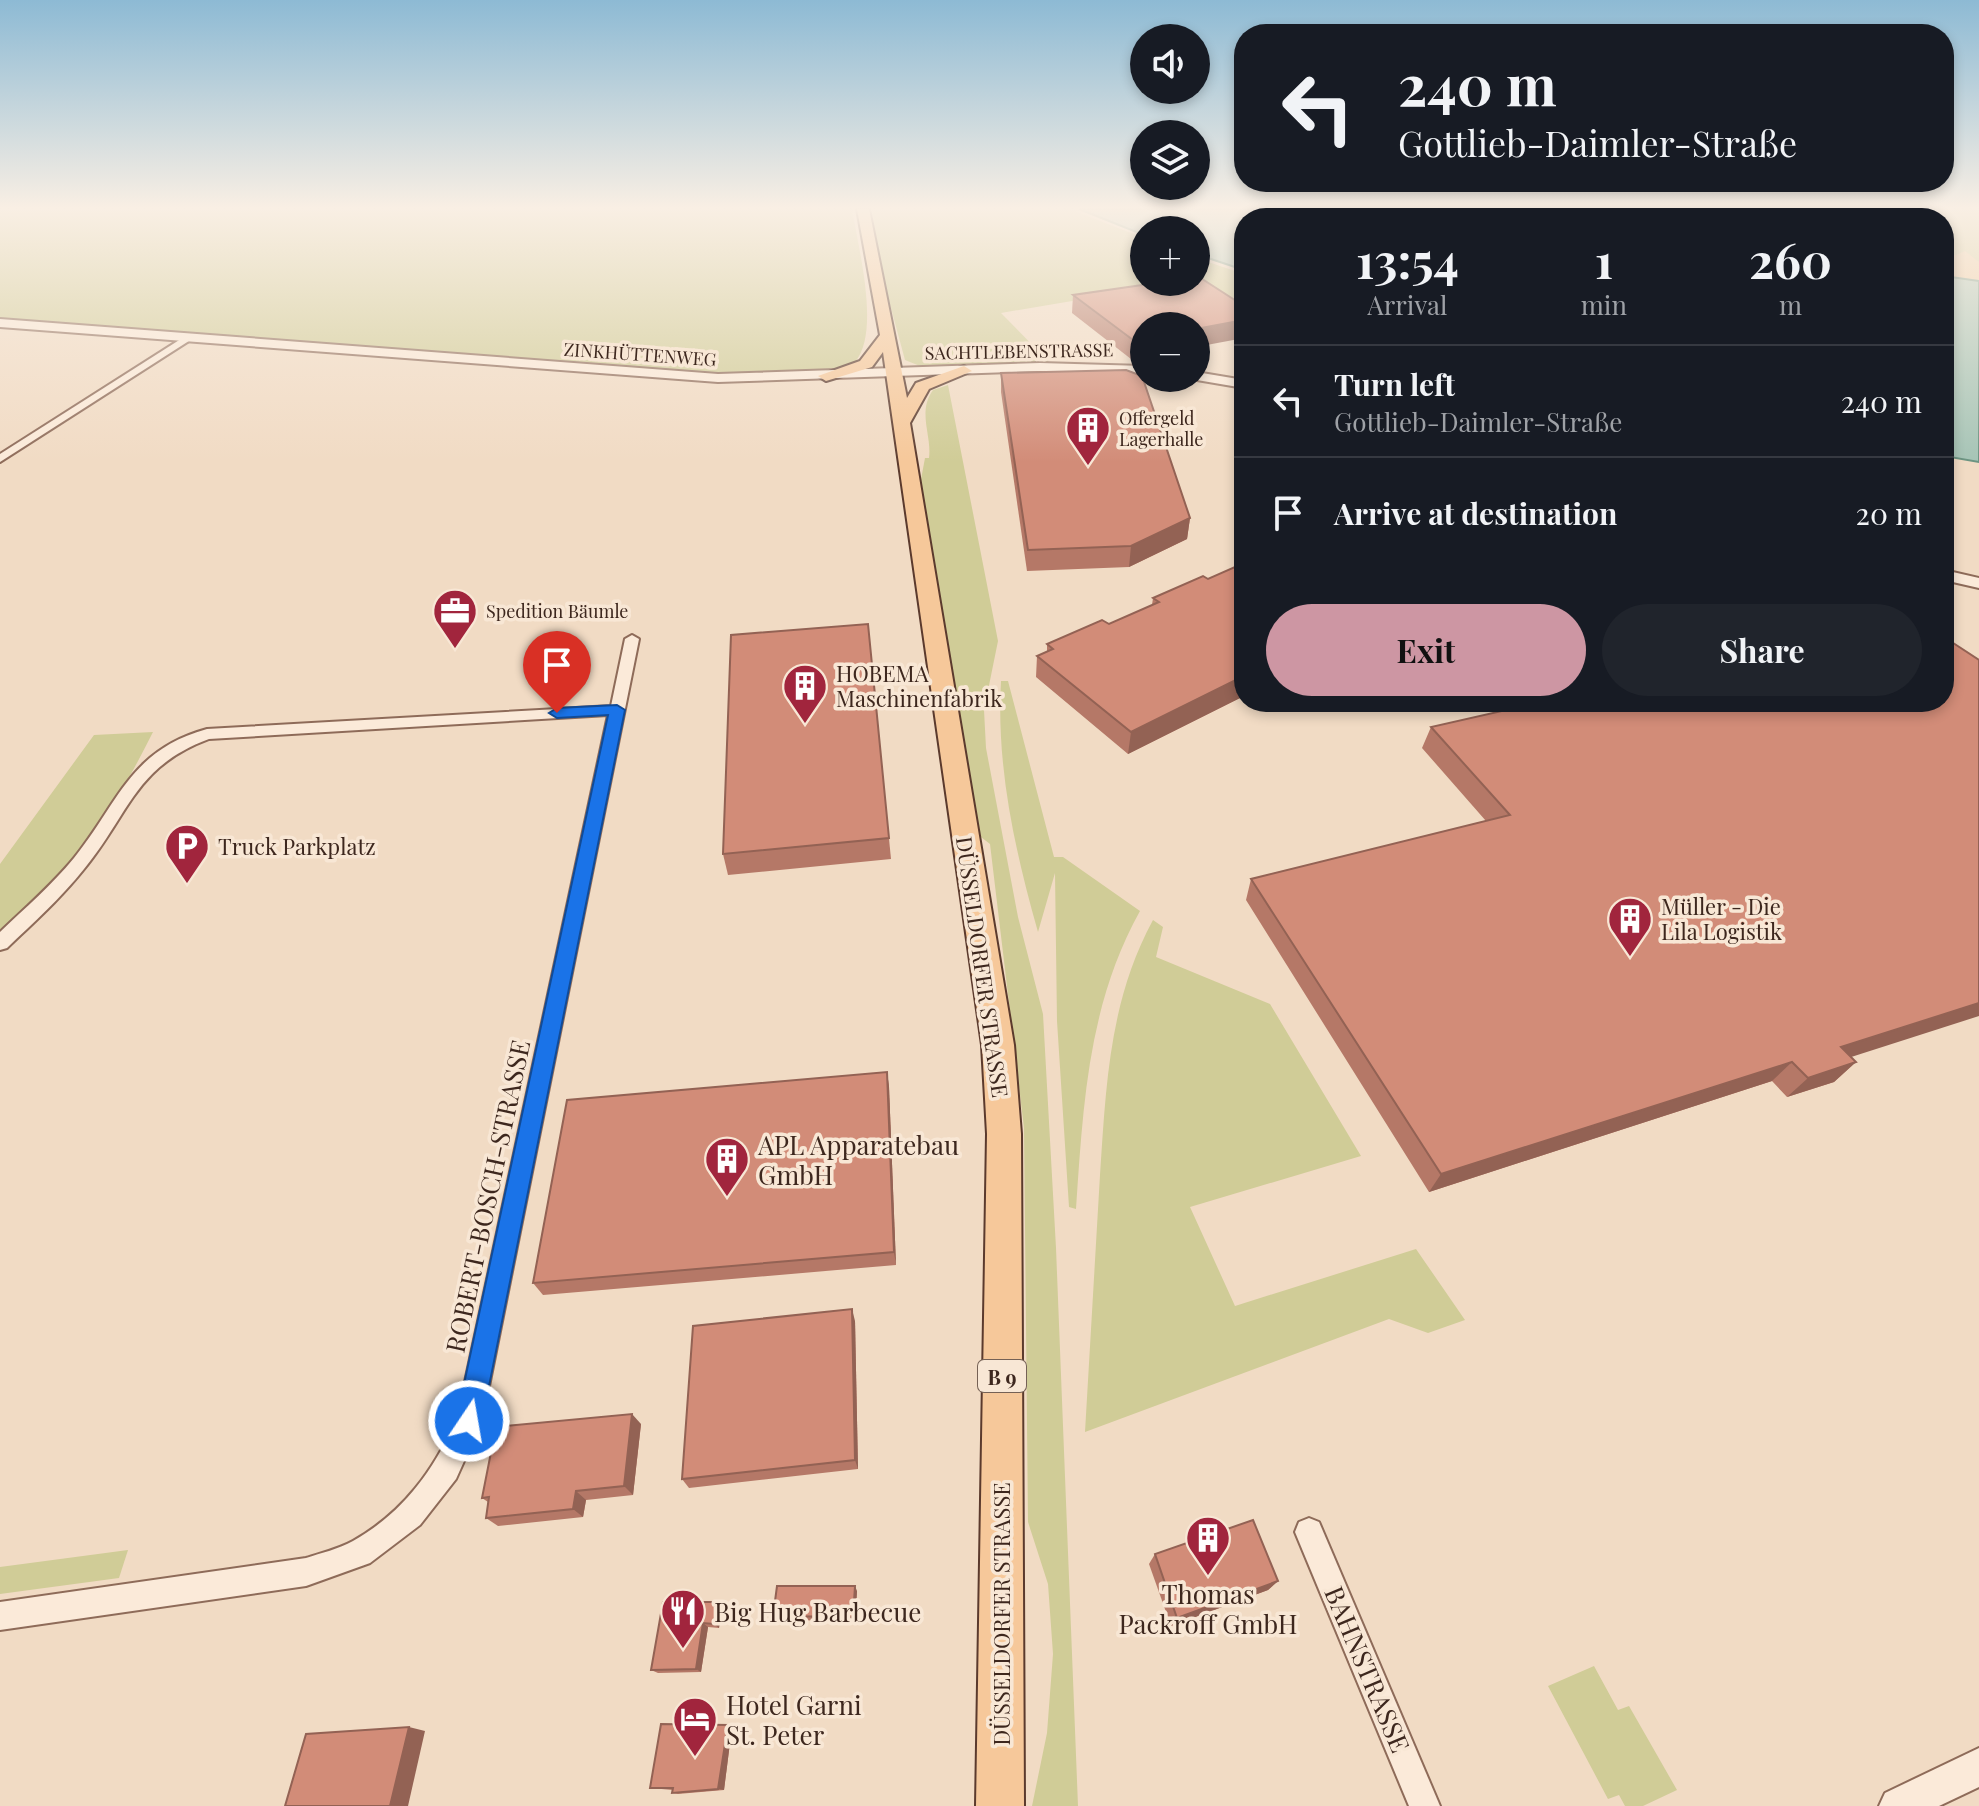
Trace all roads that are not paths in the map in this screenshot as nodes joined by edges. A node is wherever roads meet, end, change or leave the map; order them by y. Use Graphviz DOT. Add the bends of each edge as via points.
graph roads {
  1 [pos="880,293"];
  2 [pos="0,323"];
  3 [pos="888,335"];
  4 [pos="187,339"];
  5 [pos="1130,370"];
  6 [pos="964,371"];
  7 [pos="894,374"];
  8 [pos="826,376"];
  9 [pos="1210,378"];
  10 [pos="1234,382"];
  11 [pos="902,423"];
  12 [pos="0,459"];
  13 [pos="1954,577"];
  14 [pos="1979,583"];
  15 [pos="632,639"];
  16 [pos="617,710"];
  17 [pos="0,943"];
  18 [pos="1309,1532"];
  19 [pos="0,1616"];
  20 [pos="1979,1767"];
  21 [pos="1000,1806"];
  22 [pos="1425,1806"];
  23 [pos="1898,1806"];
  1 -- 3 [label="main road, B 9"];
  2 -- 4 [label="street, ZINKHÜTTENWEG"];
  3 -- 7 [label="main road, B 9"];
  3 -- 8 [label="main road" via="866,364"];
  4 -- 8 [label="street, ZINKHÜTTENWEG" via="705,377"];
  4 -- 12 [label="street"];
  5 -- 6 [label="street, SACHTLEBENSTRASSE"];
  6 -- 7 [label="street, SACHTLEBENSTRASSE"];
  6 -- 11 [label="main road" via="922,386"];
  7 -- 8 [label="street, ZINKHÜTTENWEG"];
  7 -- 11 [label="main road, DÜSSELDORFER STRASSE / B 9"];
  9 -- 10 [label="street"];
  11 -- 21 [label="main road, DÜSSELDORFER STRASSE / B 9" via="998,1045 1004,1134"];
  13 -- 14 [label="street"];
  15 -- 16 [label="street, ROBERT-BOSCH-STRASSE"];
  16 -- 17 [label="street" via="207,734 167,750 136,777 78,866"];
  16 -- 19 [label="street, ROBERT-BOSCH-STRASSE" via="469,1421 447,1470 411,1516 360,1553 306,1572"];
  18 -- 22 [label="street, BAHNSTRASSE"];
  20 -- 23 [label="street"];
}
